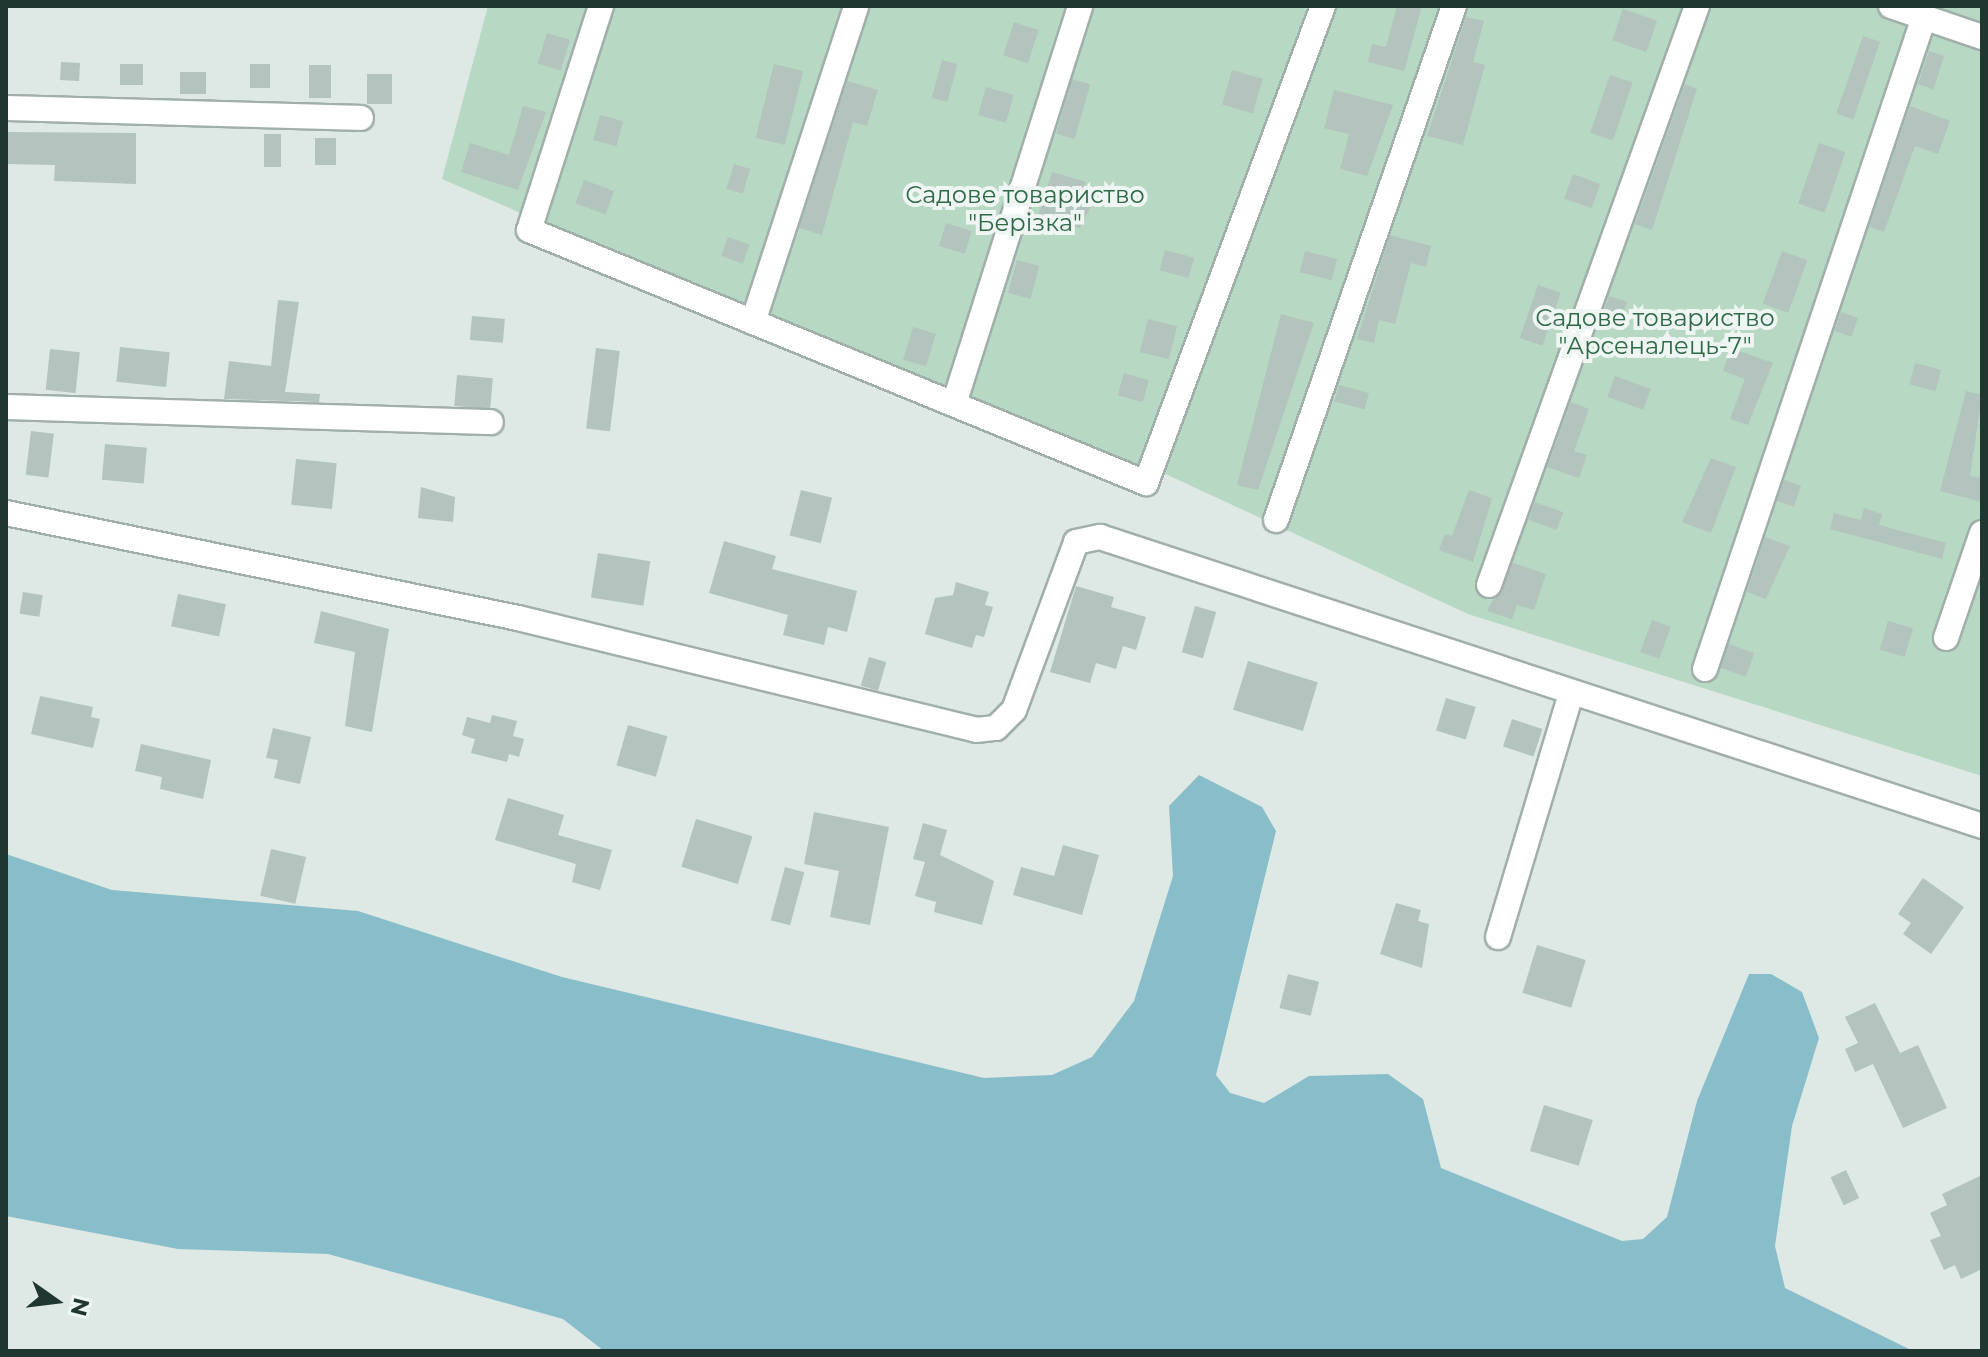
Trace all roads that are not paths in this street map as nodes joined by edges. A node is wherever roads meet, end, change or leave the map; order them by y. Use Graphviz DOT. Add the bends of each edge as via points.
graph roads {
  1 [pos="601,6"];
  2 [pos="856,6"];
  3 [pos="1080,6"];
  4 [pos="1323,6"];
  5 [pos="1454,6"];
  6 [pos="1697,6"];
  7 [pos="1891,6"];
  8 [pos="1924,17"];
  9 [pos="1982,37"];
  10 [pos="6,108"];
  11 [pos="361,118"];
  12 [pos="753,322"];
  13 [pos="954,404"];
  14 [pos="6,407"];
  15 [pos="491,422"];
  16 [pos="6,513"];
  17 [pos="1276,520"];
  18 [pos="1982,533"];
  19 [pos="1489,585"];
  20 [pos="1946,638"];
  21 [pos="1705,669"];
  22 [pos="1571,693"];
  23 [pos="1982,826"];
  24 [pos="1498,937"];
  1 -- 12 [label="street" via="529,230"];
  2 -- 12 [label="street"];
  3 -- 13 [label="street"];
  4 -- 13 [label="street" via="1146,483"];
  5 -- 17 [label="street"];
  6 -- 19 [label="street"];
  7 -- 8 [label="street"];
  8 -- 9 [label="street"];
  8 -- 21 [label="street"];
  10 -- 11 [label="street"];
  12 -- 13 [label="street"];
  14 -- 15 [label="street"];
  16 -- 22 [label="street" via="518,618 976,730 996,728 1014,710 1076,542 1100,537"];
  18 -- 20 [label="street"];
  22 -- 23 [label="street"];
  22 -- 24 [label="street"];
}
